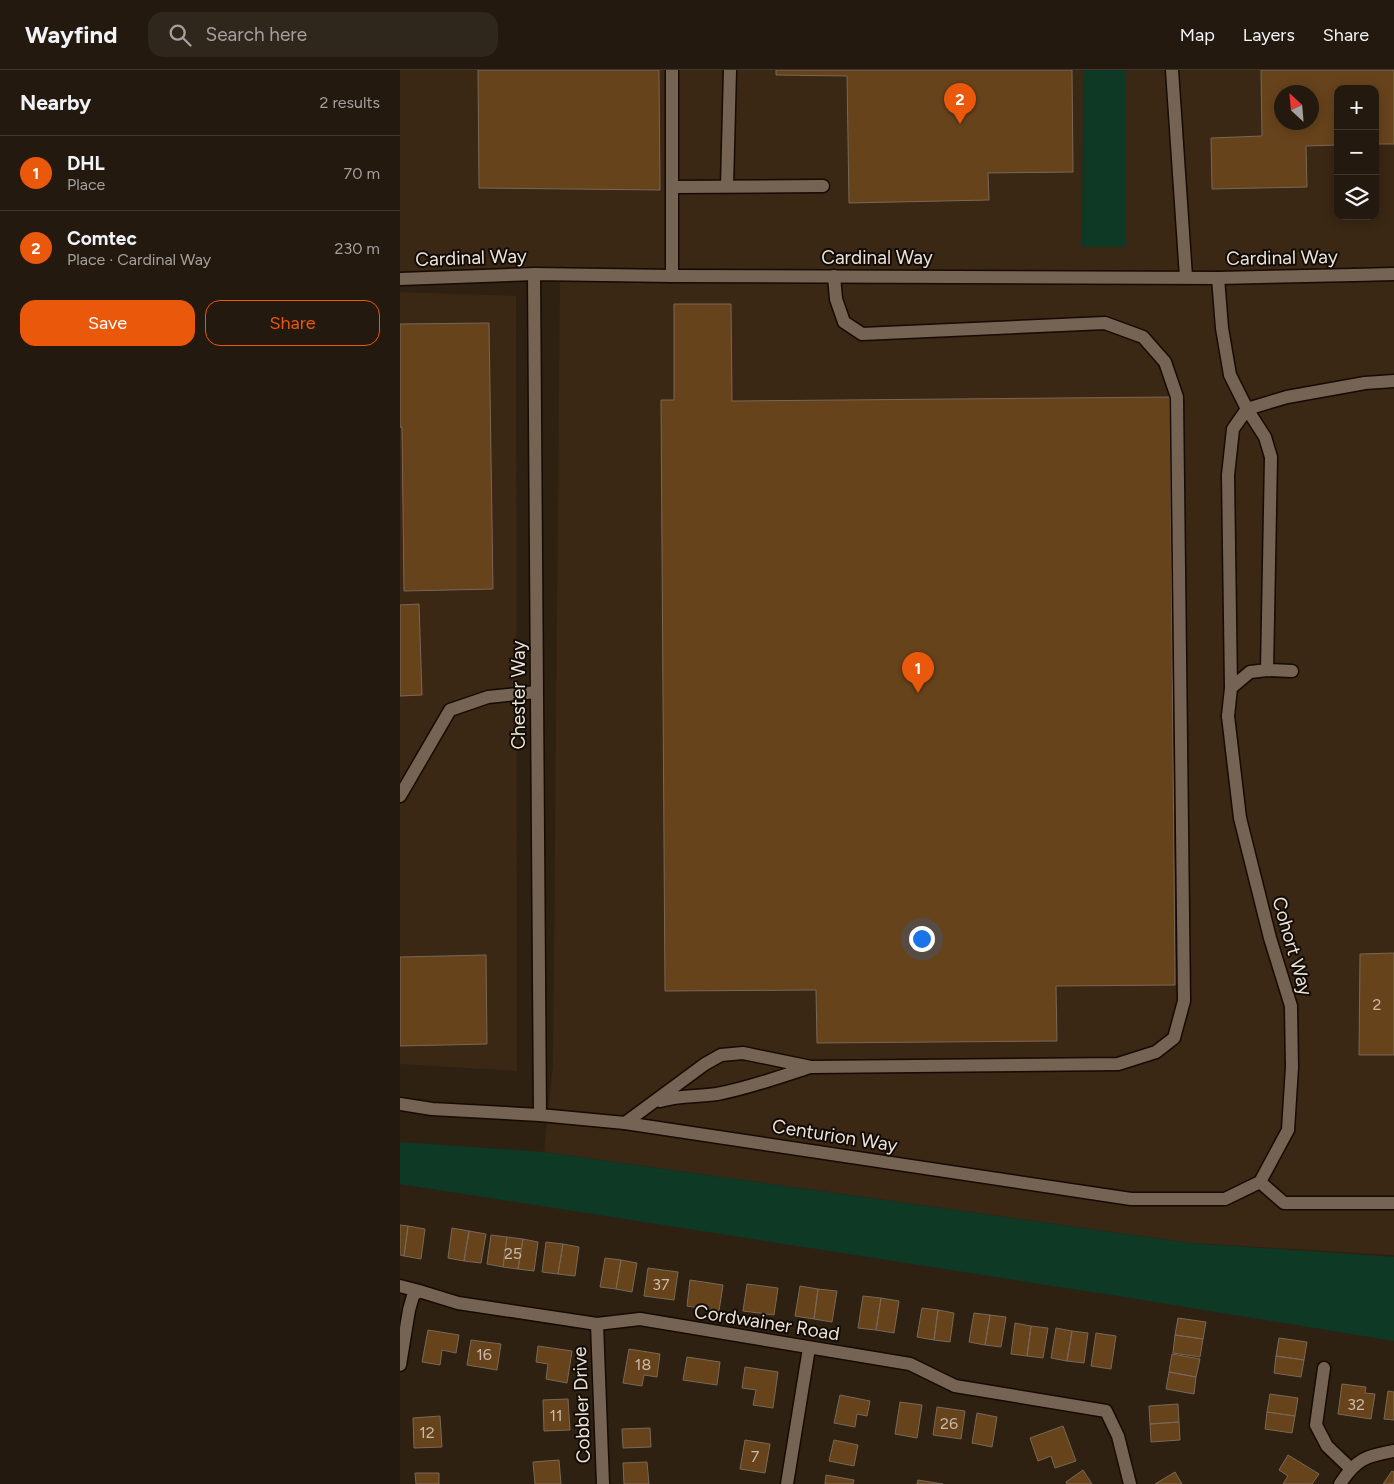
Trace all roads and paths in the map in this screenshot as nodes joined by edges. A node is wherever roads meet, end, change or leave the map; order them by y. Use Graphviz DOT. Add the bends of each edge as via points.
graph roads {
  1 [pos="672,70"];
  2 [pos="730,70"];
  3 [pos="1172,70"];
  4 [pos="726,186"];
  5 [pos="823,186"];
  6 [pos="672,187"];
  7 [pos="534,274"];
  8 [pos="1394,274"];
  9 [pos="672,276"];
  10 [pos="834,276"];
  11 [pos="1186,277"];
  12 [pos="1218,278"];
  13 [pos="400,279"];
  14 [pos="1394,381"];
  15 [pos="1247,409"];
  16 [pos="1267,670"];
  17 [pos="1292,671"];
  18 [pos="1231,688"];
  19 [pos="536,692"];
  20 [pos="400,796"];
  21 [pos="811,1067"];
  22 [pos="400,1104"];
  23 [pos="650,1104"];
  24 [pos="540,1115"];
  25 [pos="625,1122"];
  26 [pos="1260,1182"];
  27 [pos="1394,1203"];
  28 [pos="400,1286"];
  29 [pos="419,1291"];
  30 [pos="597,1324"];
  31 [pos="809,1348"];
  32 [pos="400,1365"];
  33 [pos="1324,1368"];
  34 [pos="1394,1451"];
  35 [pos="1350,1468"];
  36 [pos="604,1484"];
  37 [pos="787,1484"];
  38 [pos="1130,1484"];
  39 [pos="1340,1484"];
  1 -- 6 [label="street"];
  2 -- 4 [label="street"];
  3 -- 11 [label="street"];
  4 -- 5 [label="street"];
  4 -- 6 [label="street"];
  6 -- 9 [label="street"];
  7 -- 9 [label="street, Cardinal Way"];
  7 -- 13 [label="street, Cardinal Way"];
  7 -- 19 [label="street, Chester Way"];
  8 -- 12 [label="street, Cardinal Way"];
  9 -- 10 [label="street, Cardinal Way"];
  10 -- 11 [label="street, Cardinal Way"];
  10 -- 21 [label="street" via="836,298 844,322 862,334 1105,323 1143,337 1165,362 1177,396 1184,1001 1174,1038 1156,1052 1118,1064"];
  11 -- 12 [label="street, Cardinal Way"];
  12 -- 15 [label="street" via="1230,374"];
  14 -- 15 [label="street" via="1287,397"];
  15 -- 16 [label="street" via="1265,437 1271,458"];
  15 -- 18 [label="street, Cohort Way" via="1233,429 1228,476"];
  16 -- 17 [label="street"];
  16 -- 18 [label="street" via="1250,672"];
  18 -- 26 [label="street, Cohort Way" via="1228,716 1230,745 1240,818 1291,1006 1288,1130"];
  19 -- 20 [label="street" via="488,697 450,710"];
  19 -- 24 [label="street, Chester Way"];
  21 -- 23 [label="street" via="751,1087 714,1094 676,1096"];
  21 -- 23 [label="street" via="743,1053 722,1055"];
  22 -- 24 [label="street, Centurion Way"];
  23 -- 25 [label="street"];
  24 -- 25 [label="street, Centurion Way"];
  25 -- 26 [label="street, Centurion Way" via="1131,1199 1225,1199"];
  26 -- 27 [label="street" via="1284,1203"];
  28 -- 29 [label="street, Cordwainer Road"];
  29 -- 30 [label="street, Cordwainer Road" via="458,1303"];
  29 -- 32 [label="street" via="413,1296 409,1310"];
  30 -- 31 [label="street, Cordwainer Road" via="640,1319"];
  30 -- 36 [label="street, Cobbler Drive"];
  31 -- 37 [label="street"];
  31 -- 38 [label="street, Cordwainer Road" via="910,1364 955,1386 1106,1411 1118,1436"];
  33 -- 35 [label="street" via="1316,1425 1327,1446"];
  34 -- 35 [label="street" via="1370,1456"];
  35 -- 39 [label="street"];
}
